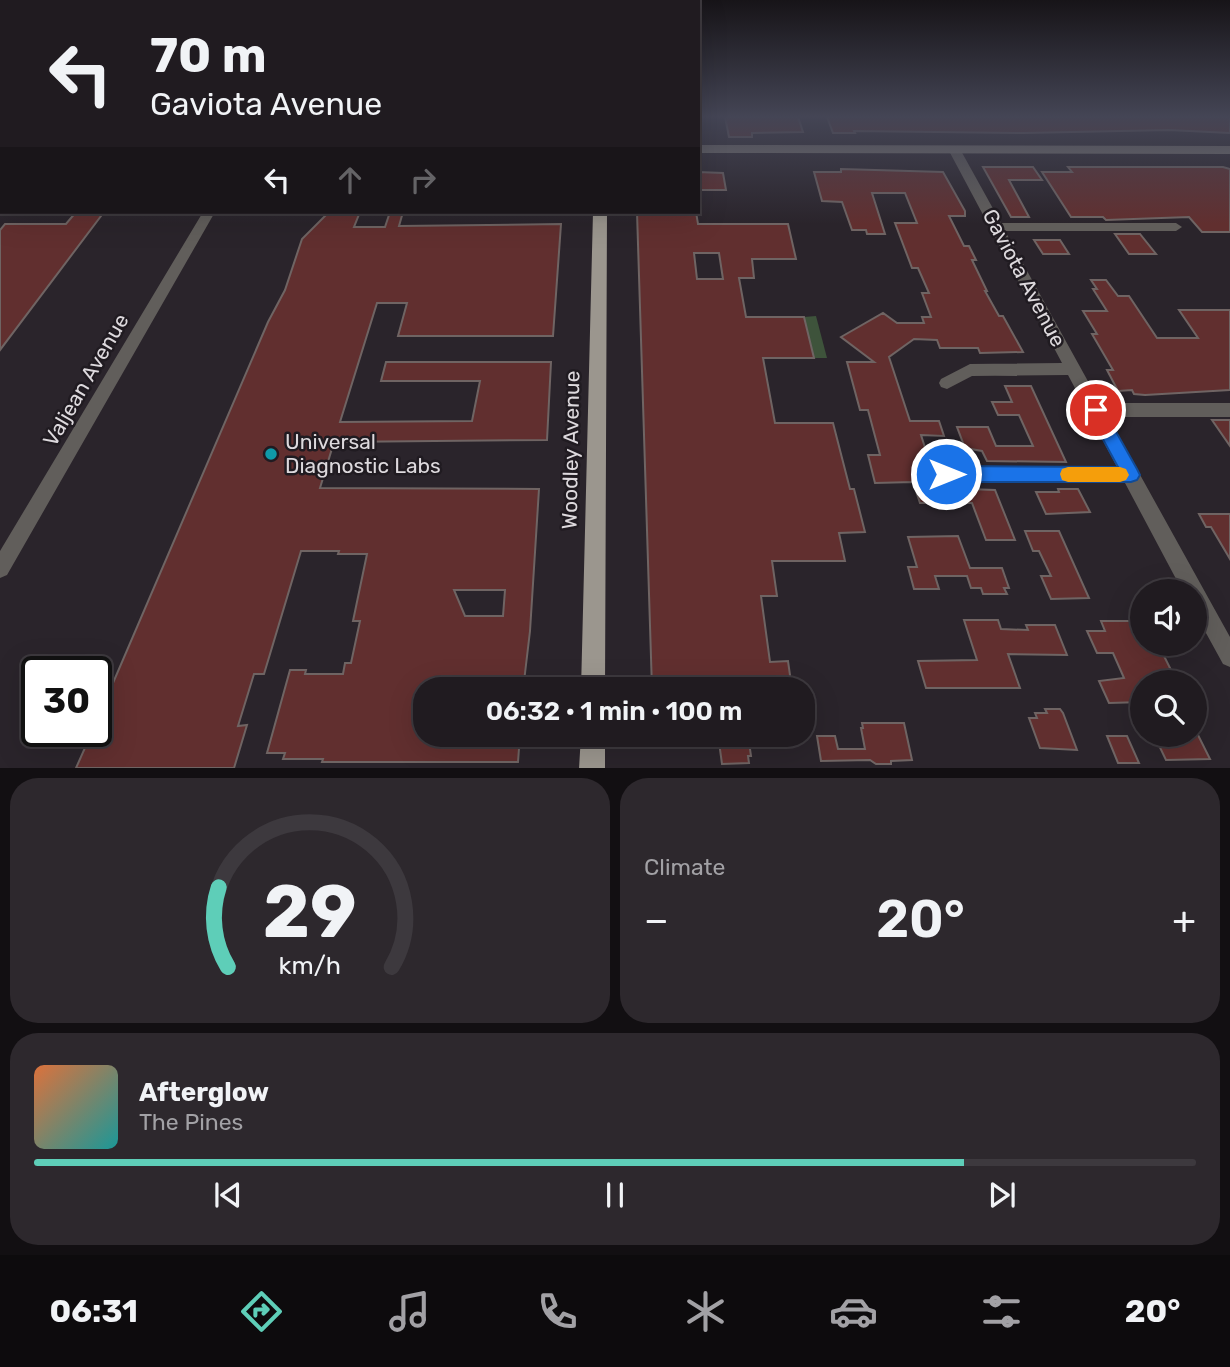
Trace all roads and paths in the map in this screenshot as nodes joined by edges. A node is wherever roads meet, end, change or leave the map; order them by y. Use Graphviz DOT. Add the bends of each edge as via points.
graph roads {
  1 [pos="956,153"];
  2 [pos="208,214"];
  3 [pos="600,214"];
  4 [pos="996,227"];
  5 [pos="1176,227"];
  6 [pos="1073,369"];
  7 [pos="947,383"];
  8 [pos="1096,410"];
  9 [pos="1230,410"];
  10 [pos="946,474"];
  11 [pos="1131,475"];
  12 [pos="0,569"];
  13 [pos="1188,579"];
  14 [pos="1207,614"];
  15 [pos="1230,657"];
  16 [pos="593,677"];
  17 [pos="593,747"];
  18 [pos="592,768"];
  1 -- 4 [label="street, Gaviota Avenue"];
  2 -- 12 [label="street, Valjean Avenue"];
  3 -- 16 [label="main road, Woodley Avenue"];
  4 -- 5 [label="street"];
  4 -- 6 [label="street, Gaviota Avenue"];
  6 -- 7 [label="street" via="970,370"];
  6 -- 8 [label="street, Gaviota Avenue"];
  8 -- 9 [label="street"];
  8 -- 11 [label="street, Gaviota Avenue"];
  10 -- 11 [label="street"];
  11 -- 13 [label="street, Gaviota Avenue"];
  14 -- 15 [label="street, Gaviota Avenue"];
  17 -- 18 [label="main road"];
}
